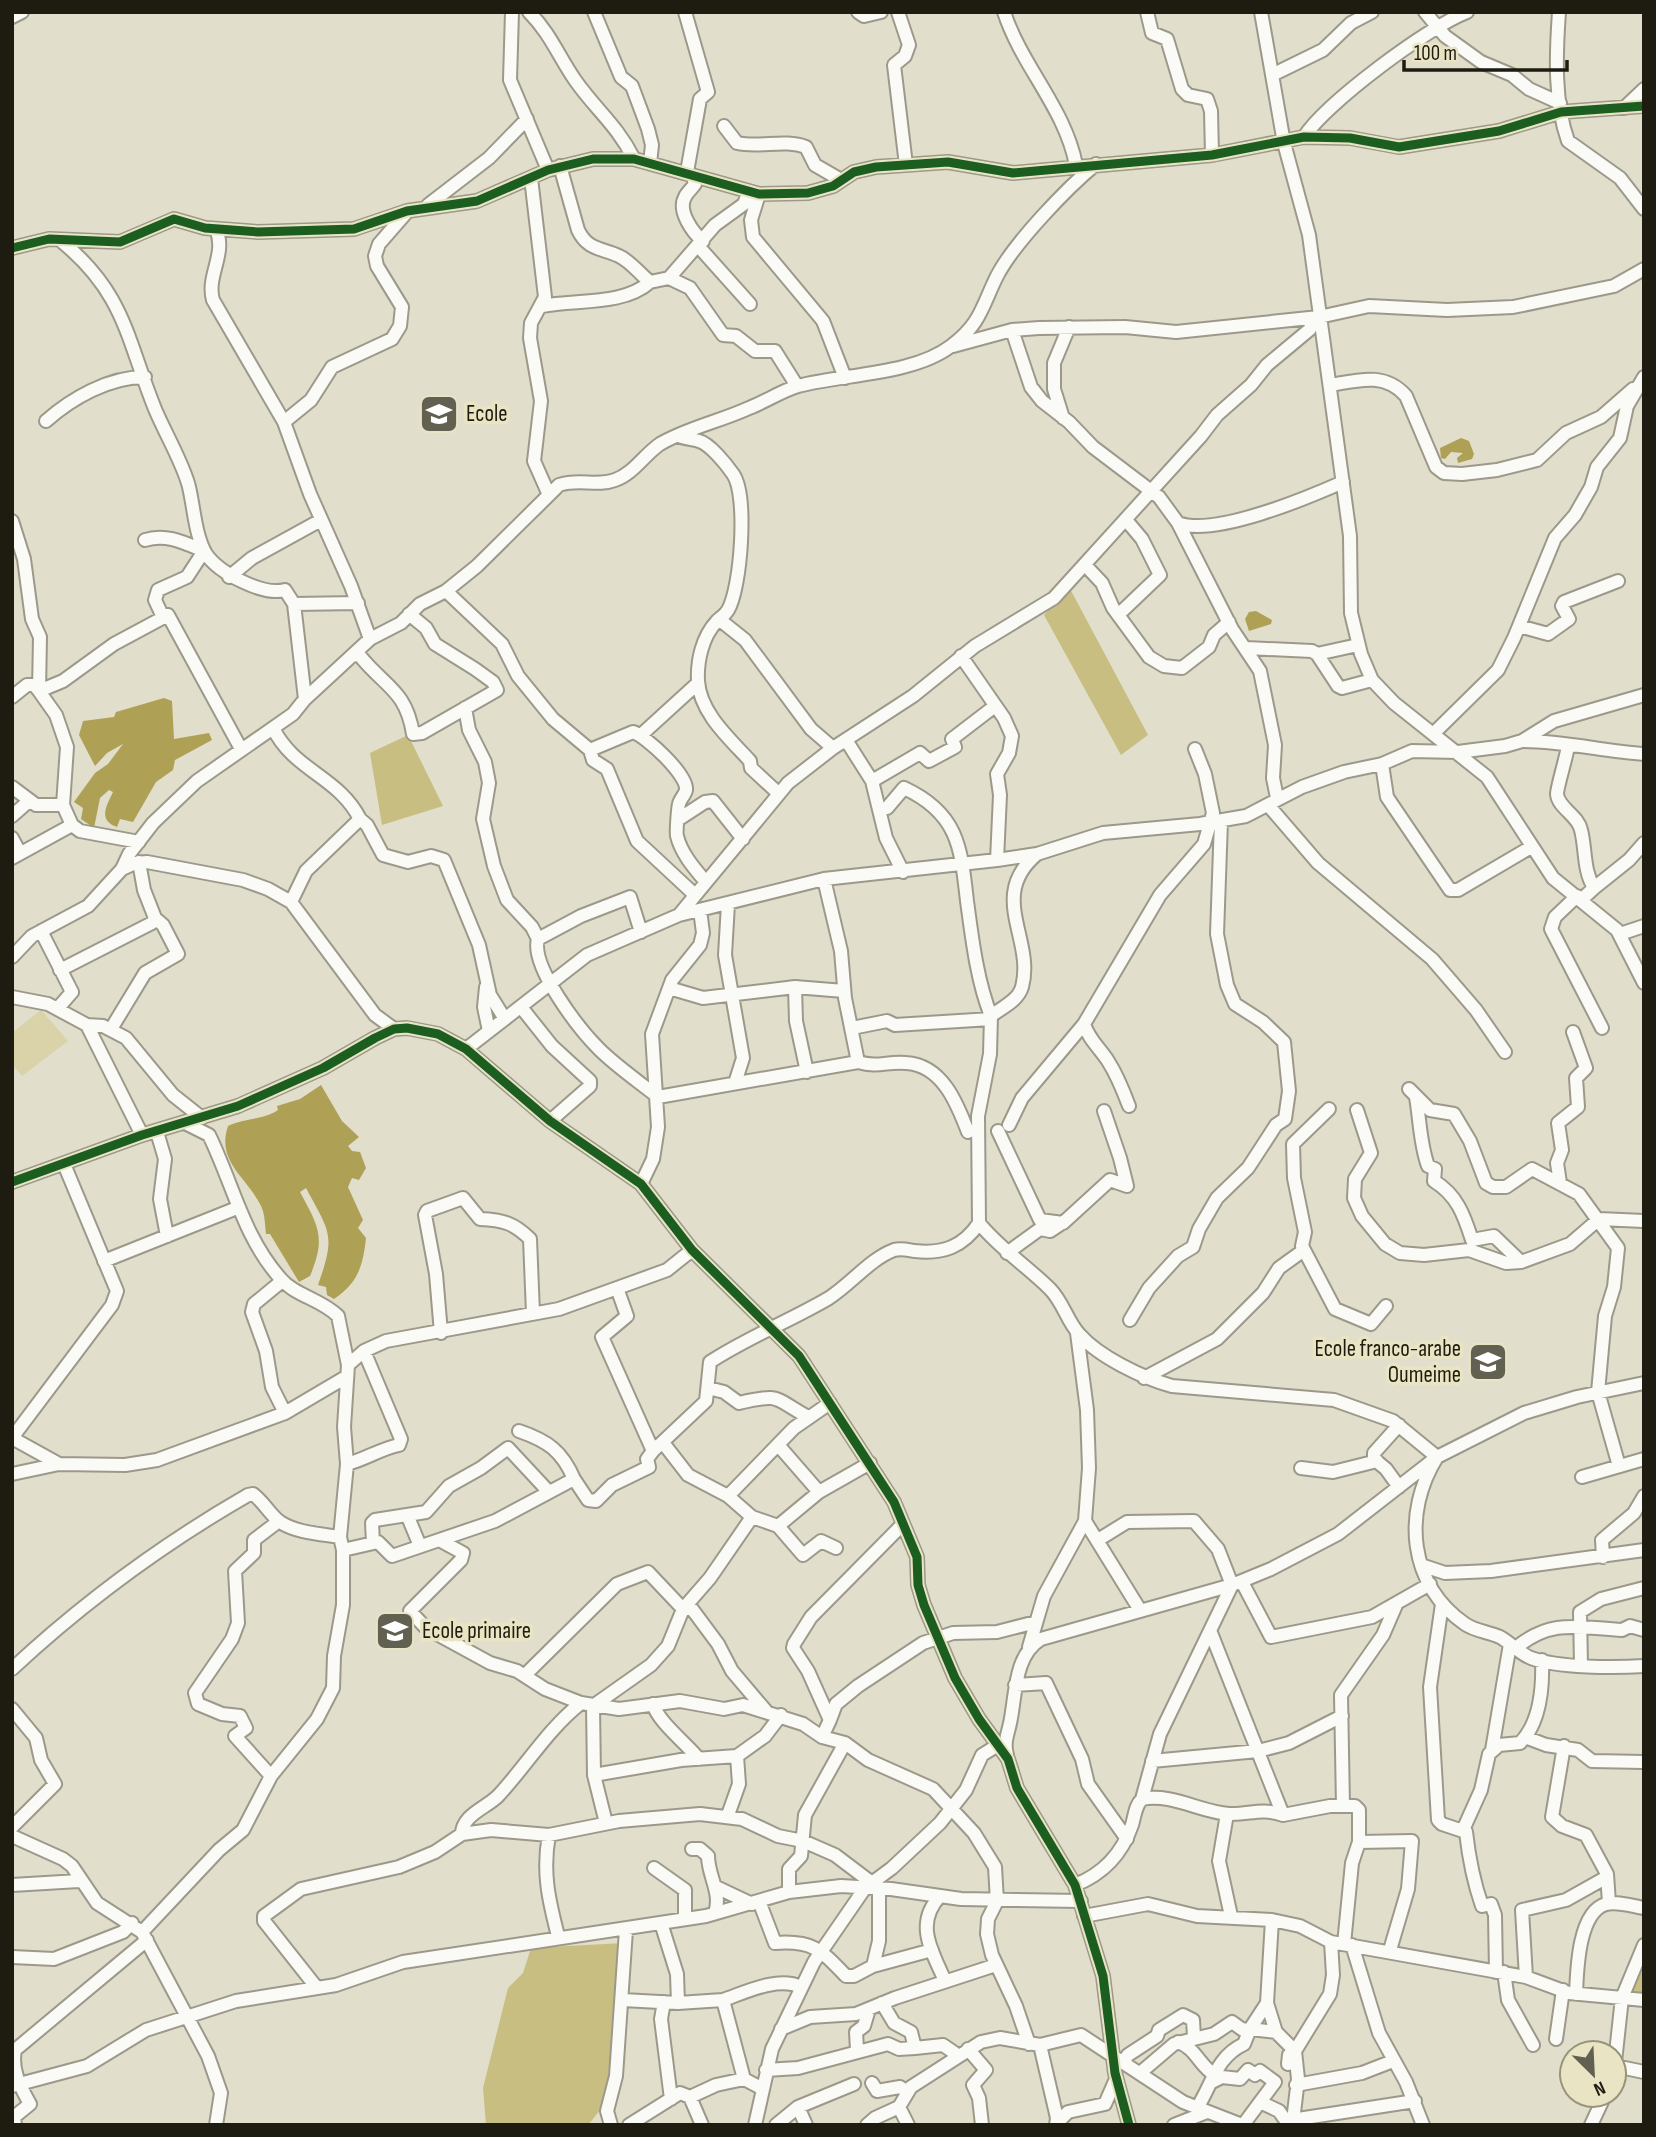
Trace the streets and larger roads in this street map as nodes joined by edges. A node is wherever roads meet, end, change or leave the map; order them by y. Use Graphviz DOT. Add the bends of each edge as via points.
graph roads {
  1 [pos="22,12"];
  2 [pos="512,12"];
  3 [pos="529,12"];
  4 [pos="594,12"];
  5 [pos="685,12"];
  6 [pos="858,12"];
  7 [pos="881,12"];
  8 [pos="898,12"];
  9 [pos="1147,12"];
  10 [pos="1261,12"];
  11 [pos="1372,12"];
  12 [pos="1424,12"];
  13 [pos="1467,12"];
  14 [pos="1559,12"];
  15 [pos="1009,14"];
  16 [pos="12,17"];
  17 [pos="1437,27"];
  18 [pos="1272,75"];
  19 [pos="1644,89"];
  20 [pos="1644,106"];
  21 [pos="1561,108"];
  22 [pos="1623,108"];
  23 [pos="527,119"];
  24 [pos="724,125"];
  25 [pos="1304,137"];
  26 [pos="1284,143"];
  27 [pos="1212,155"];
  28 [pos="634,159"];
  29 [pos="650,163"];
  30 [pos="1096,164"];
  31 [pos="906,165"];
  32 [pos="1076,165"];
  33 [pos="554,168"];
  34 [pos="690,174"];
  35 [pos="531,177"];
  36 [pos="841,180"];
  37 [pos="754,192"];
  38 [pos="425,208"];
  39 [pos="1644,209"];
  40 [pos="407,211"];
  41 [pos="216,229"];
  42 [pos="60,239"];
  43 [pos="701,244"];
  44 [pos="12,248"];
  45 [pos="1644,268"];
  46 [pos="668,278"];
  47 [pos="650,282"];
  48 [pos="750,304"];
  49 [pos="542,306"];
  50 [pos="1319,317"];
  51 [pos="1069,327"];
  52 [pos="1012,330"];
  53 [pos="950,347"];
  54 [pos="145,377"];
  55 [pos="845,378"];
  56 [pos="1643,379"];
  57 [pos="1331,385"];
  58 [pos="797,386"];
  59 [pos="1063,418"];
  60 [pos="46,421"];
  61 [pos="284,422"];
  62 [pos="678,436"];
  63 [pos="1343,482"];
  64 [pos="1150,490"];
  65 [pos="549,495"];
  66 [pos="321,520"];
  67 [pos="1126,520"];
  68 [pos="1178,523"];
  69 [pos="13,527"];
  70 [pos="145,540"];
  71 [pos="204,551"];
  72 [pos="1086,566"];
  73 [pos="229,577"];
  74 [pos="1618,581"];
  75 [pos="446,591"];
  76 [pos="358,603"];
  77 [pos="294,604"];
  78 [pos="410,614"];
  79 [pos="168,615"];
  80 [pos="1118,615"];
  81 [pos="720,620"];
  82 [pos="1229,622"];
  83 [pos="1519,626"];
  84 [pos="370,639"];
  85 [pos="1358,645"];
  86 [pos="1246,648"];
  87 [pos="355,654"];
  88 [pos="1317,654"];
  89 [pos="961,656"];
  90 [pos="519,676"];
  91 [pos="1372,680"];
  92 [pos="698,682"];
  93 [pos="497,690"];
  94 [pos="39,691"];
  95 [pos="1644,695"];
  96 [pos="12,697"];
  97 [pos="304,699"];
  98 [pos="995,706"];
  99 [pos="465,708"];
  100 [pos="273,728"];
  101 [pos="1433,734"];
  102 [pos="641,735"];
  103 [pos="846,740"];
  104 [pos="1522,741"];
  105 [pos="1568,746"];
  106 [pos="833,748"];
  107 [pos="1195,748"];
  108 [pos="241,749"];
  109 [pos="590,750"];
  110 [pos="1458,752"];
  111 [pos="1644,754"];
  112 [pos="1382,764"];
  113 [pos="872,782"];
  114 [pos="12,787"];
  115 [pos="778,793"];
  116 [pos="29,801"];
  117 [pos="1273,802"];
  118 [pos="63,805"];
  119 [pos="887,808"];
  120 [pos="12,816"];
  121 [pos="360,819"];
  122 [pos="680,820"];
  123 [pos="1217,821"];
  124 [pos="72,825"];
  125 [pos="12,838"];
  126 [pos="743,839"];
  127 [pos="139,842"];
  128 [pos="1644,843"];
  129 [pos="1531,847"];
  130 [pos="1037,854"];
  131 [pos="16,855"];
  132 [pos="997,860"];
  133 [pos="139,862"];
  134 [pos="964,864"];
  135 [pos="122,869"];
  136 [pos="902,872"];
  137 [pos="824,879"];
  138 [pos="705,881"];
  139 [pos="1594,888"];
  140 [pos="694,894"];
  141 [pos="1578,898"];
  142 [pos="291,902"];
  143 [pos="728,904"];
  144 [pos="700,910"];
  145 [pos="679,915"];
  146 [pos="155,918"];
  147 [pos="1644,926"];
  148 [pos="41,931"];
  149 [pos="641,932"];
  150 [pos="1620,934"];
  151 [pos="538,939"];
  152 [pos="12,957"];
  153 [pos="60,970"];
  154 [pos="487,982"];
  155 [pos="1644,983"];
  156 [pos="551,984"];
  157 [pos="795,987"];
  158 [pos="669,988"];
  159 [pos="844,991"];
  160 [pos="733,995"];
  161 [pos="12,997"];
  162 [pos="521,1007"];
  163 [pos="58,1008"];
  164 [pos="991,1017"];
  165 [pos="505,1019"];
  166 [pos="1084,1024"];
  167 [pos="88,1025"];
  168 [pos="852,1028"];
  169 [pos="1602,1028"];
  170 [pos="111,1029"];
  171 [pos="394,1029"];
  172 [pos="489,1031"];
  173 [pos="1573,1032"];
  174 [pos="466,1049"];
  175 [pos="1505,1052"];
  176 [pos="858,1062"];
  177 [pos="807,1072"];
  178 [pos="735,1083"];
  179 [pos="657,1097"];
  180 [pos="1129,1106"];
  181 [pos="1329,1109"];
  182 [pos="1357,1110"];
  183 [pos="1104,1111"];
  184 [pos="202,1118"];
  185 [pos="550,1121"];
  186 [pos="185,1124"];
  187 [pos="157,1132"];
  188 [pos="968,1132"];
  189 [pos="142,1135"];
  190 [pos="64,1164"];
  191 [pos="12,1182"];
  192 [pos="1560,1183"];
  193 [pos="640,1184"];
  194 [pos="237,1208"];
  195 [pos="1599,1219"];
  196 [pos="1644,1221"];
  197 [pos="979,1223"];
  198 [pos="1062,1223"];
  199 [pos="167,1236"];
  200 [pos="692,1250"];
  201 [pos="1304,1250"];
  202 [pos="1007,1252"];
  203 [pos="104,1261"];
  204 [pos="1521,1262"];
  205 [pos="282,1281"];
  206 [pos="617,1288"];
  207 [pos="1386,1306"];
  208 [pos="533,1313"];
  209 [pos="1130,1320"];
  210 [pos="769,1329"];
  211 [pos="441,1333"];
  212 [pos="1077,1333"];
  213 [pos="365,1351"];
  214 [pos="347,1371"];
  215 [pos="1144,1378"];
  216 [pos="1644,1383"];
  217 [pos="708,1388"];
  218 [pos="1598,1392"];
  219 [pos="830,1403"];
  220 [pos="285,1413"];
  221 [pos="808,1417"];
  222 [pos="1399,1425"];
  223 [pos="519,1431"];
  224 [pos="12,1438"];
  225 [pos="779,1446"];
  226 [pos="656,1448"];
  227 [pos="1437,1457"];
  228 [pos="1644,1459"];
  229 [pos="1377,1461"];
  230 [pos="870,1463"];
  231 [pos="60,1464"];
  232 [pos="347,1464"];
  233 [pos="1619,1466"];
  234 [pos="1301,1468"];
  235 [pos="12,1474"];
  236 [pos="1582,1476"];
  237 [pos="574,1479"];
  238 [pos="1399,1487"];
  239 [pos="548,1491"];
  240 [pos="819,1492"];
  241 [pos="728,1496"];
  242 [pos="1644,1496"];
  243 [pos="408,1517"];
  244 [pos="752,1517"];
  245 [pos="279,1521"];
  246 [pos="1085,1521"];
  247 [pos="902,1525"];
  248 [pos="778,1526"];
  249 [pos="1098,1540"];
  250 [pos="441,1541"];
  251 [pos="342,1543"];
  252 [pos="373,1543"];
  253 [pos="420,1546"];
  254 [pos="836,1548"];
  255 [pos="1644,1550"];
  256 [pos="1603,1558"];
  257 [pos="1421,1565"];
  258 [pos="1237,1583"];
  259 [pos="1430,1584"];
  260 [pos="1644,1588"];
  261 [pos="1443,1604"];
  262 [pos="1396,1605"];
  263 [pos="683,1609"];
  264 [pos="1140,1610"];
  265 [pos="1035,1622"];
  266 [pos="1581,1629"];
  267 [pos="1644,1630"];
  268 [pos="1211,1633"];
  269 [pos="937,1638"];
  270 [pos="1513,1646"];
  271 [pos="1029,1647"];
  272 [pos="1542,1660"];
  273 [pos="1581,1665"];
  274 [pos="1644,1666"];
  275 [pos="12,1669"];
  276 [pos="525,1675"];
  277 [pos="1015,1685"];
  278 [pos="653,1704"];
  279 [pos="587,1705"];
  280 [pos="12,1709"];
  281 [pos="765,1711"];
  282 [pos="781,1715"];
  283 [pos="1342,1716"];
  284 [pos="830,1720"];
  285 [pos="822,1737"];
  286 [pos="1525,1737"];
  287 [pos="845,1743"];
  288 [pos="998,1745"];
  289 [pos="1564,1746"];
  290 [pos="1492,1750"];
  291 [pos="1258,1751"];
  292 [pos="737,1756"];
  293 [pos="699,1759"];
  294 [pos="1009,1759"];
  295 [pos="1152,1761"];
  296 [pos="1644,1762"];
  297 [pos="594,1775"];
  298 [pos="271,1776"];
  299 [pos="1142,1799"];
  300 [pos="1343,1806"];
  301 [pos="951,1811"];
  302 [pos="1227,1814"];
  303 [pos="728,1815"];
  304 [pos="1283,1815"];
  305 [pos="606,1823"];
  306 [pos="12,1828"];
  307 [pos="1463,1829"];
  308 [pos="462,1833"];
  309 [pos="549,1835"];
  310 [pos="12,1836"];
  311 [pos="1126,1839"];
  312 [pos="803,1841"];
  313 [pos="1359,1842"];
  314 [pos="692,1849"];
  315 [pos="654,1868"];
  316 [pos="1607,1877"];
  317 [pos="79,1881"];
  318 [pos="12,1885"];
  319 [pos="1075,1885"];
  320 [pos="872,1886"];
  321 [pos="716,1887"];
  322 [pos="789,1892"];
  323 [pos="940,1896"];
  324 [pos="997,1901"];
  325 [pos="1081,1901"];
  326 [pos="756,1903"];
  327 [pos="1609,1903"];
  328 [pos="1644,1908"];
  329 [pos="715,1913"];
  330 [pos="1084,1916"];
  331 [pos="1231,1916"];
  332 [pos="685,1919"];
  333 [pos="1272,1920"];
  334 [pos="661,1923"];
  335 [pos="626,1930"];
  336 [pos="140,1932"];
  337 [pos="558,1937"];
  338 [pos="1331,1942"];
  339 [pos="1348,1945"];
  340 [pos="1644,1945"];
  341 [pos="932,1950"];
  342 [pos="1390,1950"];
  343 [pos="822,1951"];
  344 [pos="12,1957"];
  345 [pos="996,1965"];
  346 [pos="873,1966"];
  347 [pos="1500,1972"];
  348 [pos="1525,1977"];
  349 [pos="945,1981"];
  350 [pos="801,1987"];
  351 [pos="317,1988"];
  352 [pos="1569,1992"];
  353 [pos="1622,1998"];
  354 [pos="623,2000"];
  355 [pos="723,2000"];
  356 [pos="1644,2000"];
  357 [pos="664,2002"];
  358 [pos="678,2003"];
  359 [pos="883,2003"];
  360 [pos="1267,2003"];
  361 [pos="869,2009"];
  362 [pos="187,2017"];
  363 [pos="781,2029"];
  364 [pos="1250,2029"];
  365 [pos="1276,2032"];
  366 [pos="1194,2037"];
  367 [pos="1556,2039"];
  368 [pos="1618,2039"];
  369 [pos="1178,2042"];
  370 [pos="1034,2045"];
  371 [pos="1533,2045"];
  372 [pos="915,2048"];
  373 [pos="857,2050"];
  374 [pos="1295,2052"];
  375 [pos="964,2053"];
  376 [pos="1393,2060"];
  377 [pos="1118,2061"];
  378 [pos="1293,2066"];
  379 [pos="766,2070"];
  380 [pos="1140,2073"];
  381 [pos="1214,2078"];
  382 [pos="744,2079"];
  383 [pos="1116,2079"];
  384 [pos="1275,2082"];
  385 [pos="872,2083"];
  386 [pos="854,2084"];
  387 [pos="1296,2085"];
  388 [pos="16,2086"];
  389 [pos="763,2089"];
  390 [pos="908,2092"];
  391 [pos="690,2097"];
  392 [pos="671,2099"];
  393 [pos="1415,2101"];
  394 [pos="1260,2102"];
  395 [pos="798,2107"];
  396 [pos="899,2108"];
  397 [pos="1598,2109"];
  398 [pos="1202,2110"];
  399 [pos="1293,2121"];
  400 [pos="1191,2122"];
  401 [pos="700,2124"];
  402 [pos="1056,2124"];
  403 [pos="1235,2124"];
  404 [pos="15,2125"];
  405 [pos="216,2125"];
  406 [pos="611,2125"];
  407 [pos="629,2125"];
  408 [pos="755,2125"];
  409 [pos="776,2125"];
  410 [pos="806,2125"];
  411 [pos="867,2125"];
  412 [pos="908,2125"];
  413 [pos="982,2125"];
  414 [pos="1129,2125"];
  415 [pos="1174,2125"];
  416 [pos="1423,2125"];
  417 [pos="1591,2125"];
  1 -- 16 [label="street"];
  2 -- 23 [label="street" via="510,80"];
  3 -- 28 [label="street" via="551,36 575,80 621,132"];
  4 -- 29 [label="street" via="648,129"];
  5 -- 34 [label="street" via="708,92 700,99"];
  6 -- 7 [label="street" via="864,16"];
  8 -- 31 [label="street" via="909,45 894,65"];
  9 -- 27 [label="street" via="1152,33 1167,39 1182,89 1207,99"];
  10 -- 18 [label="street"];
  11 -- 18 [label="street" via="1351,23 1322,50"];
  12 -- 17 [label="street"];
  13 -- 17 [label="street"];
  14 -- 21 [label="street"];
  15 -- 32 [label="street" via="1026,63 1068,135"];
  17 -- 21 [label="street" via="1481,62 1511,75"];
  17 -- 25 [label="street" via="1327,109"];
  18 -- 26 [label="street"];
  19 -- 22 [label="street"];
  20 -- 22 [label="street"];
  21 -- 22 [label="street"];
  21 -- 25 [label="street" via="1499,131 1425,145 1399,147 1350,138"];
  21 -- 39 [label="street" via="1569,141 1620,178"];
  23 -- 33 [label="street"];
  23 -- 38 [label="street" via="489,158"];
  24 -- 36 [label="street" via="737,144 795,143 806,147 815,165"];
  25 -- 26 [label="street"];
  26 -- 27 [label="street"];
  26 -- 50 [label="street" via="1310,235"];
  27 -- 30 [label="street"];
  28 -- 29 [label="street"];
  28 -- 33 [label="street" via="593,159"];
  29 -- 34 [label="street"];
  30 -- 32 [label="street"];
  30 -- 53 [label="street" via="1067,189 1014,253 997,276 976,322"];
  31 -- 32 [label="street" via="948,162 1013,173"];
  31 -- 36 [label="street" via="854,172"];
  33 -- 35 [label="street"];
  33 -- 47 [label="street" via="580,236 598,250 623,258"];
  34 -- 37 [label="street"];
  34 -- 43 [label="street" via="695,184 684,198 684,206"];
  35 -- 38 [label="street" via="477,201"];
  35 -- 49 [label="street" via="545,297"];
  36 -- 37 [label="street" via="821,191"];
  37 -- 43 [label="street" via="715,225"];
  37 -- 55 [label="street" via="753,237 823,321"];
  38 -- 40 [label="street"];
  40 -- 41 [label="street" via="354,229"];
  40 -- 61 [label="street" via="379,244 375,256 402,307 400,326 392,338 332,367 311,401"];
  41 -- 42 [label="street" via="174,219 120,242"];
  41 -- 61 [label="street" via="222,242 213,300"];
  42 -- 44 [label="street"];
  42 -- 54 [label="street" via="83,259 111,295"];
  43 -- 46 [label="street"];
  43 -- 48 [label="street"];
  45 -- 50 [label="street" via="1614,286 1513,307 1369,306"];
  46 -- 47 [label="street"];
  46 -- 58 [label="street" via="690,288 723,335 736,336 755,351 779,354"];
  47 -- 49 [label="street" via="614,299"];
  49 -- 65 [label="street" via="531,323 530,338 541,401 534,461"];
  50 -- 51 [label="street" via="1176,332"];
  50 -- 57 [label="street"];
  50 -- 64 [label="street" via="1217,415"];
  51 -- 52 [label="street"];
  51 -- 59 [label="street" via="1054,363 1054,389"];
  52 -- 53 [label="street"];
  52 -- 59 [label="street" via="1031,387"];
  53 -- 55 [label="street" via="907,365"];
  54 -- 60 [label="street" via="126,377 68,401"];
  54 -- 71 [label="street" via="189,487 191,513"];
  55 -- 58 [label="street"];
  56 -- 57 [label="street" via="1601,417 1566,433 1537,460 1462,474 1444,473 1436,467 1399,388 1372,378"];
  56 -- 83 [label="street" via="1626,406 1620,438 1597,467 1575,515 1555,538"];
  57 -- 63 [label="street"];
  58 -- 62 [label="street"];
  59 -- 64 [label="street"];
  61 -- 66 [label="street"];
  62 -- 65 [label="street" via="642,457 627,475 599,484 576,480 559,485"];
  62 -- 81 [label="street" via="702,441 737,484 742,548 730,605"];
  63 -- 68 [label="street" via="1240,519 1186,526"];
  63 -- 85 [label="street" via="1350,536 1351,613"];
  64 -- 67 [label="street"];
  64 -- 68 [label="street"];
  65 -- 75 [label="street"];
  66 -- 73 [label="street" via="252,558"];
  66 -- 76 [label="street"];
  67 -- 72 [label="street"];
  67 -- 80 [label="street" via="1142,539 1160,575"];
  68 -- 82 [label="street"];
  69 -- 94 [label="street" via="40,637"];
  70 -- 71 [label="street" via="175,539"];
  71 -- 73 [label="street"];
  71 -- 79 [label="street" via="187,577 158,590 155,600"];
  72 -- 80 [label="street" via="1102,583"];
  72 -- 89 [label="street" via="1054,598"];
  73 -- 77 [label="street" via="285,590"];
  74 -- 83 [label="street" via="1564,601 1569,619 1548,634"];
  75 -- 78 [label="street" via="419,604"];
  75 -- 90 [label="street" via="502,644"];
  76 -- 77 [label="street"];
  76 -- 84 [label="street"];
  77 -- 97 [label="street"];
  78 -- 84 [label="street"];
  78 -- 93 [label="street" via="435,644 493,682"];
  79 -- 94 [label="street" via="114,644 63,681"];
  79 -- 108 [label="street"];
  80 -- 82 [label="street" via="1149,657 1174,669 1209,647 1214,635"];
  81 -- 92 [label="street" via="702,647"];
  81 -- 106 [label="street" via="745,640 811,729"];
  82 -- 86 [label="street"];
  83 -- 101 [label="street" via="1493,677"];
  84 -- 87 [label="street"];
  85 -- 88 [label="street"];
  85 -- 91 [label="street"];
  86 -- 88 [label="street"];
  86 -- 117 [label="street" via="1264,682 1275,745"];
  87 -- 97 [label="street"];
  87 -- 99 [label="street" via="402,697 413,734"];
  88 -- 91 [label="street" via="1338,686"];
  89 -- 98 [label="street"];
  89 -- 103 [label="street" via="913,696"];
  90 -- 93 [label="street"];
  90 -- 109 [label="street" via="553,719"];
  91 -- 101 [label="street"];
  92 -- 102 [label="street"];
  92 -- 115 [label="street" via="714,721 750,761 751,768"];
  93 -- 99 [label="street"];
  94 -- 96 [label="street" via="31,685"];
  94 -- 118 [label="street" via="56,715 67,747"];
  95 -- 104 [label="street" via="1554,721"];
  97 -- 100 [label="street"];
  98 -- 113 [label="street" via="952,739 955,747 929,761 920,753"];
  98 -- 132 [label="street" via="1012,736 997,774"];
  99 -- 151 [label="street" via="489,783 483,819 494,866 507,900"];
  100 -- 108 [label="street"];
  100 -- 121 [label="street" via="288,754 344,794"];
  101 -- 110 [label="street"];
  102 -- 109 [label="street" via="633,732"];
  102 -- 122 [label="street" via="684,780"];
  103 -- 106 [label="street"];
  103 -- 113 [label="street"];
  104 -- 105 [label="street"];
  104 -- 110 [label="street"];
  105 -- 111 [label="street"];
  105 -- 139 [label="street" via="1558,800 1581,830 1586,871"];
  106 -- 115 [label="street"];
  107 -- 123 [label="street"];
  108 -- 127 [label="street" via="197,781"];
  109 -- 140 [label="street" via="593,760 607,769 637,841"];
  110 -- 112 [label="street" via="1412,751"];
  110 -- 129 [label="street" via="1487,777"];
  112 -- 117 [label="street" via="1336,775"];
  112 -- 129 [label="street" via="1387,797 1450,890 1458,890"];
  113 -- 136 [label="street" via="886,838"];
  114 -- 116 [label="street"];
  115 -- 126 [label="street"];
  116 -- 118 [label="street"];
  116 -- 120 [label="street"];
  117 -- 123 [label="street" via="1246,816"];
  117 -- 175 [label="street" via="1318,863 1432,959"];
  118 -- 124 [label="street"];
  119 -- 134 [label="street" via="904,788 921,796 944,815 960,841"];
  121 -- 142 [label="street" via="306,871"];
  121 -- 154 [label="street" via="383,855 408,862 431,856 444,860 479,945"];
  122 -- 126 [label="street" via="713,801"];
  122 -- 138 [label="street" via="676,834 688,861"];
  123 -- 130 [label="street" via="1103,833"];
  123 -- 166 [label="street" via="1200,852 1160,895"];
  123 -- 209 [label="street" via="1220,957 1235,1004 1284,1042 1289,1091 1285,1117 1248,1168 1217,1198 1193,1247 1178,1256 1149,1288"];
  124 -- 127 [label="street" via="86,833"];
  124 -- 131 [label="street"];
  125 -- 131 [label="street"];
  126 -- 138 [label="street"];
  127 -- 135 [label="street"];
  128 -- 139 [label="street"];
  129 -- 141 [label="street" via="1553,878"];
  130 -- 132 [label="street"];
  130 -- 164 [label="street" via="1023,868 1014,891 1022,986"];
  132 -- 134 [label="street"];
  133 -- 135 [label="street"];
  133 -- 142 [label="street" via="243,880"];
  133 -- 146 [label="street"];
  134 -- 136 [label="street"];
  134 -- 164 [label="street" via="982,991"];
  135 -- 148 [label="street" via="88,906"];
  136 -- 137 [label="street"];
  137 -- 143 [label="street"];
  137 -- 159 [label="street" via="841,951"];
  138 -- 140 [label="street"];
  139 -- 141 [label="street"];
  140 -- 145 [label="street"];
  141 -- 150 [label="street"];
  141 -- 169 [label="street" via="1555,917 1551,929"];
  142 -- 171 [label="street" via="374,1015"];
  143 -- 144 [label="street"];
  143 -- 160 [label="street" via="725,955"];
  144 -- 145 [label="street"];
  144 -- 158 [label="street" via="704,933 700,945 681,965"];
  145 -- 149 [label="street"];
  146 -- 153 [label="street"];
  146 -- 170 [label="street" via="178,954 145,973"];
  147 -- 150 [label="street"];
  148 -- 152 [label="street"];
  148 -- 153 [label="street"];
  149 -- 151 [label="street" via="630,897"];
  149 -- 156 [label="street" via="587,955"];
  150 -- 155 [label="street"];
  151 -- 156 [label="street" via="536,947"];
  153 -- 163 [label="street" via="72,993"];
  154 -- 165 [label="street"];
  154 -- 172 [label="street" via="484,1007"];
  156 -- 162 [label="street"];
  156 -- 179 [label="street" via="600,1050"];
  157 -- 159 [label="street"];
  157 -- 160 [label="street"];
  157 -- 177 [label="street" via="796,1021"];
  158 -- 160 [label="street" via="703,998"];
  158 -- 179 [label="street" via="652,1034"];
  159 -- 168 [label="street"];
  160 -- 178 [label="street" via="743,1058"];
  161 -- 163 [label="street"];
  162 -- 165 [label="street"];
  162 -- 185 [label="street" via="558,1053 590,1081 590,1086"];
  163 -- 167 [label="street"];
  164 -- 168 [label="street" via="895,1025 887,1021"];
  164 -- 197 [label="street" via="990,1054 978,1116"];
  165 -- 172 [label="street"];
  166 -- 180 [label="street" via="1091,1042 1120,1082"];
  166 -- 198 [label="street" via="1003,1128 1040,1220"];
  167 -- 170 [label="street"];
  167 -- 189 [label="street"];
  168 -- 176 [label="street"];
  170 -- 184 [label="street" via="126,1038 173,1095"];
  171 -- 174 [label="street" via="438,1034"];
  171 -- 184 [label="street" via="323,1068 238,1107"];
  172 -- 174 [label="street"];
  173 -- 192 [label="street" via="1586,1068 1576,1078 1578,1107 1558,1123"];
  174 -- 185 [label="street"];
  176 -- 177 [label="street"];
  176 -- 188 [label="street" via="871,1067 910,1063 936,1074"];
  177 -- 178 [label="street"];
  178 -- 179 [label="street"];
  179 -- 193 [label="street" via="653,1158"];
  181 -- 201 [label="street" via="1293,1144"];
  182 -- 204 [label="street" via="1371,1153 1355,1179 1354,1198 1385,1244 1400,1253 1469,1250 1506,1263"];
  183 -- 198 [label="street" via="1126,1186 1110,1180"];
  184 -- 186 [label="street"];
  185 -- 193 [label="street"];
  186 -- 187 [label="street"];
  186 -- 194 [label="street" via="209,1135"];
  187 -- 189 [label="street"];
  187 -- 199 [label="street" via="165,1159 160,1199"];
  189 -- 190 [label="street"];
  190 -- 191 [label="street"];
  190 -- 203 [label="street"];
  192 -- 195 [label="street" via="1579,1194"];
  192 -- 204 [label="street" via="1532,1169 1506,1186 1493,1188 1486,1183 1454,1114 1430,1110 1413,1093 1422,1129 1420,1146 1428,1166 1435,1169 1434,1181 1447,1189 1463,1211 1472,1240 1494,1236"];
  193 -- 200 [label="street"];
  194 -- 199 [label="street"];
  194 -- 205 [label="street" via="251,1238"];
  195 -- 196 [label="street"];
  195 -- 204 [label="street" via="1570,1244"];
  195 -- 218 [label="street" via="1618,1248 1618,1257 1605,1316"];
  197 -- 202 [label="street"];
  197 -- 210 [label="street" via="967,1239 945,1251 898,1248 884,1254 829,1298"];
  198 -- 202 [label="street" via="1050,1231 1040,1228"];
  199 -- 203 [label="street"];
  200 -- 206 [label="street" via="667,1270"];
  200 -- 210 [label="street"];
  201 -- 207 [label="street" via="1335,1309 1371,1324"];
  201 -- 215 [label="street" via="1279,1268 1263,1293 1216,1339"];
  202 -- 212 [label="street" via="1059,1297"];
  203 -- 224 [label="street" via="117,1291 112,1305"];
  205 -- 214 [label="street" via="338,1317"];
  205 -- 220 [label="street" via="254,1304 252,1312 267,1351 272,1387"];
  206 -- 208 [label="street" via="559,1310"];
  206 -- 226 [label="street" via="627,1316 602,1337"];
  208 -- 211 [label="street"];
  208 -- 211 [label="street" via="530,1239 503,1220 480,1219 463,1198 425,1215"];
  210 -- 217 [label="street" via="710,1363"];
  210 -- 219 [label="street" via="799,1356"];
  211 -- 213 [label="street" via="386,1341"];
  212 -- 215 [label="street"];
  212 -- 246 [label="street" via="1089,1438"];
  213 -- 214 [label="street"];
  213 -- 232 [label="street" via="401,1439 399,1445"];
  214 -- 220 [label="street"];
  214 -- 232 [label="street"];
  215 -- 222 [label="street" via="1172,1387 1334,1400"];
  216 -- 218 [label="street"];
  217 -- 221 [label="street" via="724,1392 739,1404 760,1397 783,1399"];
  217 -- 226 [label="street" via="706,1401"];
  218 -- 227 [label="street" via="1524,1413"];
  218 -- 233 [label="street"];
  219 -- 221 [label="street"];
  219 -- 230 [label="street"];
  220 -- 231 [label="street" via="158,1460 125,1465"];
  221 -- 225 [label="street"];
  222 -- 227 [label="street"];
  222 -- 229 [label="street" via="1374,1453"];
  223 -- 237 [label="street" via="543,1439 562,1454"];
  224 -- 231 [label="street"];
  225 -- 240 [label="street"];
  225 -- 241 [label="street"];
  226 -- 237 [label="street" via="647,1459 649,1466 612,1485 591,1503"];
  226 -- 241 [label="street" via="664,1444 681,1469"];
  227 -- 238 [label="street"];
  227 -- 257 [label="street" via="1418,1496 1415,1547"];
  228 -- 233 [label="street"];
  229 -- 234 [label="street" via="1337,1471"];
  229 -- 238 [label="street"];
  230 -- 240 [label="street"];
  230 -- 247 [label="street"];
  231 -- 235 [label="street"];
  232 -- 251 [label="street"];
  233 -- 236 [label="street"];
  237 -- 239 [label="street"];
  238 -- 258 [label="street" via="1338,1534"];
  239 -- 243 [label="street" via="508,1448 449,1486 426,1512"];
  239 -- 250 [label="street" via="495,1521"];
  240 -- 248 [label="street"];
  241 -- 244 [label="street"];
  242 -- 256 [label="street" via="1634,1513 1602,1540"];
  243 -- 252 [label="street" via="375,1520"];
  243 -- 253 [label="street"];
  244 -- 248 [label="street"];
  244 -- 263 [label="street"];
  245 -- 251 [label="street"];
  245 -- 275 [label="street" via="263,1501 248,1495 189,1528 102,1592"];
  245 -- 298 [label="street" via="254,1540 254,1553 235,1571 238,1623 195,1693 198,1704 240,1716 246,1728 235,1736"];
  246 -- 249 [label="street"];
  246 -- 265 [label="street"];
  247 -- 269 [label="street" via="917,1558 918,1585"];
  247 -- 284 [label="street" via="811,1617 794,1644"];
  248 -- 254 [label="street" via="803,1555 821,1541"];
  249 -- 258 [label="street" via="1127,1522 1194,1521 1218,1549"];
  249 -- 264 [label="street"];
  250 -- 253 [label="street"];
  250 -- 276 [label="street" via="463,1553 461,1560 411,1611 442,1637 501,1668"];
  251 -- 252 [label="street"];
  251 -- 298 [label="street" via="343,1605 334,1688 317,1719"];
  252 -- 253 [label="street" via="382,1544 392,1556"];
  255 -- 256 [label="street"];
  256 -- 257 [label="street" via="1452,1573"];
  257 -- 259 [label="street"];
  258 -- 262 [label="street" via="1271,1637 1371,1617"];
  258 -- 264 [label="street"];
  258 -- 268 [label="street"];
  259 -- 261 [label="street"];
  259 -- 262 [label="street"];
  260 -- 266 [label="street" via="1584,1608"];
  261 -- 270 [label="street" via="1466,1626"];
  261 -- 307 [label="street" via="1430,1687 1438,1820"];
  262 -- 283 [label="street" via="1383,1635 1342,1690"];
  263 -- 276 [label="street" via="648,1573 625,1580"];
  263 -- 279 [label="street" via="673,1639 650,1665"];
  263 -- 281 [label="street" via="692,1609 702,1621 732,1671"];
  264 -- 271 [label="street" via="1049,1636"];
  265 -- 269 [label="street" via="997,1632"];
  265 -- 271 [label="street"];
  266 -- 267 [label="street" via="1622,1630 1630,1626"];
  266 -- 270 [label="street" via="1546,1629"];
  266 -- 273 [label="street"];
  268 -- 291 [label="street"];
  268 -- 295 [label="street" via="1160,1734"];
  269 -- 284 [label="street" via="858,1686 836,1704"];
  269 -- 288 [label="street"];
  270 -- 272 [label="street"];
  270 -- 290 [label="street"];
  271 -- 277 [label="street"];
  272 -- 273 [label="street"];
  272 -- 286 [label="street" via="1543,1693"];
  273 -- 274 [label="street"];
  276 -- 279 [label="street" via="545,1689"];
  277 -- 294 [label="street" via="1004,1744"];
  277 -- 311 [label="street" via="1046,1683 1082,1759 1088,1784"];
  278 -- 279 [label="street" via="619,1709"];
  278 -- 281 [label="street" via="680,1701"];
  278 -- 293 [label="street" via="658,1718"];
  279 -- 297 [label="street"];
  279 -- 308 [label="street" via="556,1726 496,1797 467,1820"];
  280 -- 306 [label="street" via="36,1738 41,1760 55,1784"];
  281 -- 282 [label="street"];
  282 -- 285 [label="street"];
  282 -- 292 [label="street" via="765,1736"];
  283 -- 291 [label="street" via="1289,1743"];
  283 -- 300 [label="street"];
  284 -- 285 [label="street"];
  285 -- 287 [label="street"];
  286 -- 289 [label="street"];
  286 -- 290 [label="street" via="1520,1743 1507,1742"];
  287 -- 301 [label="street" via="868,1760 933,1790"];
  287 -- 312 [label="street" via="805,1815"];
  288 -- 294 [label="street"];
  288 -- 301 [label="street" via="982,1755"];
  289 -- 296 [label="street" via="1592,1761"];
  289 -- 316 [label="street" via="1552,1817 1566,1829 1586,1835"];
  290 -- 307 [label="street" via="1474,1812"];
  291 -- 295 [label="street"];
  291 -- 304 [label="street"];
  292 -- 293 [label="street"];
  292 -- 303 [label="street" via="739,1784"];
  293 -- 297 [label="street"];
  294 -- 319 [label="street" via="1017,1788"];
  295 -- 299 [label="street"];
  297 -- 305 [label="street"];
  298 -- 336 [label="street" via="243,1829"];
  299 -- 302 [label="street" via="1161,1798"];
  299 -- 311 [label="street"];
  300 -- 304 [label="street"];
  300 -- 313 [label="street" via="1359,1810"];
  301 -- 320 [label="street"];
  301 -- 324 [label="street" via="974,1833 992,1860"];
  302 -- 304 [label="street" via="1258,1809"];
  302 -- 331 [label="street" via="1219,1861"];
  303 -- 305 [label="street"];
  303 -- 312 [label="street"];
  305 -- 309 [label="street"];
  307 -- 347 [label="street" via="1478,1896 1483,1907 1490,1904 1494,1910"];
  308 -- 309 [label="street" via="491,1830"];
  308 -- 351 [label="street" via="435,1852 399,1867 301,1889 264,1916 264,1922"];
  309 -- 337 [label="street" via="545,1882"];
  310 -- 317 [label="street" via="63,1858"];
  311 -- 319 [label="street" via="1100,1874"];
  312 -- 320 [label="street" via="835,1855"];
  312 -- 322 [label="street" via="801,1856 789,1869"];
  313 -- 339 [label="street" via="1352,1863"];
  313 -- 342 [label="street" via="1412,1841 1408,1889"];
  314 -- 321 [label="street" via="708,1856"];
  315 -- 332 [label="street" via="685,1890"];
  316 -- 327 [label="street"];
  316 -- 348 [label="street" via="1566,1900 1522,1910"];
  317 -- 318 [label="street"];
  317 -- 336 [label="street" via="97,1903"];
  319 -- 325 [label="street"];
  320 -- 322 [label="street"];
  320 -- 323 [label="street"];
  320 -- 343 [label="street"];
  320 -- 346 [label="street" via="879,1941"];
  321 -- 326 [label="street"];
  321 -- 329 [label="street"];
  322 -- 326 [label="street"];
  323 -- 324 [label="street"];
  323 -- 341 [label="street" via="929,1908 926,1926"];
  324 -- 325 [label="street"];
  324 -- 345 [label="street" via="987,1934"];
  325 -- 330 [label="street"];
  326 -- 329 [label="street"];
  326 -- 343 [label="street" via="775,1943 800,1941"];
  327 -- 328 [label="street"];
  327 -- 352 [label="street" via="1595,1911 1582,1936"];
  329 -- 332 [label="street"];
  330 -- 331 [label="street" via="1148,1903 1198,1916"];
  330 -- 377 [label="street" via="1102,1976"];
  331 -- 333 [label="street"];
  332 -- 334 [label="street"];
  333 -- 338 [label="street" via="1300,1926"];
  333 -- 360 [label="street"];
  334 -- 335 [label="street"];
  334 -- 358 [label="street" via="677,1974"];
  335 -- 337 [label="street"];
  335 -- 354 [label="street"];
  336 -- 344 [label="street" via="123,1932 54,1959"];
  336 -- 362 [label="street"];
  336 -- 388 [label="street" via="15,2050"];
  337 -- 351 [label="street" via="403,1962"];
  338 -- 339 [label="street"];
  338 -- 374 [label="street" via="1334,1975 1330,1994"];
  339 -- 342 [label="street"];
  339 -- 376 [label="street"];
  340 -- 353 [label="street"];
  341 -- 346 [label="street"];
  341 -- 349 [label="street"];
  342 -- 347 [label="street"];
  343 -- 346 [label="street" via="846,1976"];
  343 -- 350 [label="street"];
  345 -- 349 [label="street"];
  345 -- 370 [label="street"];
  347 -- 348 [label="street"];
  347 -- 371 [label="street" via="1508,2000"];
  348 -- 352 [label="street"];
  349 -- 359 [label="street"];
  350 -- 355 [label="street" via="790,1982 772,1984"];
  350 -- 363 [label="street"];
  351 -- 362 [label="street" via="257,1996"];
  352 -- 353 [label="street"];
  352 -- 367 [label="street"];
  353 -- 356 [label="street"];
  353 -- 368 [label="street"];
  354 -- 357 [label="street"];
  354 -- 406 [label="street" via="616,2076 607,2111"];
  355 -- 358 [label="street"];
  355 -- 382 [label="street"];
  357 -- 358 [label="street"];
  357 -- 392 [label="street" via="661,2019"];
  359 -- 361 [label="street"];
  359 -- 372 [label="street" via="894,2023 911,2032"];
  360 -- 364 [label="street"];
  360 -- 365 [label="street"];
  361 -- 363 [label="street" via="850,2016 810,2017"];
  361 -- 373 [label="street" via="864,2026 856,2032"];
  362 -- 388 [label="street" via="146,2030 87,2066"];
  362 -- 405 [label="street" via="221,2092"];
  363 -- 379 [label="street"];
  364 -- 365 [label="street"];
  364 -- 366 [label="street" via="1232,2022 1214,2034"];
  364 -- 381 [label="street" via="1247,2040 1227,2053"];
  365 -- 374 [label="street"];
  366 -- 369 [label="street"];
  366 -- 377 [label="street" via="1193,2020 1183,2015"];
  369 -- 380 [label="street"];
  369 -- 381 [label="street" via="1192,2049"];
  370 -- 375 [label="street" via="1000,2038 981,2042"];
  370 -- 377 [label="street" via="1081,2035"];
  370 -- 402 [label="street"];
  372 -- 373 [label="street" via="888,2044"];
  372 -- 375 [label="street" via="943,2045"];
  373 -- 379 [label="street" via="798,2068"];
  374 -- 378 [label="street"];
  375 -- 390 [label="street"];
  375 -- 413 [label="street" via="986,2070 973,2085"];
  376 -- 387 [label="street" via="1369,2071"];
  376 -- 393 [label="street"];
  377 -- 380 [label="street"];
  377 -- 383 [label="street"];
  378 -- 384 [label="street" via="1276,2070"];
  378 -- 387 [label="street"];
  379 -- 389 [label="street"];
  380 -- 398 [label="street"];
  381 -- 384 [label="street" via="1240,2079 1248,2070 1255,2075 1261,2071"];
  381 -- 398 [label="street"];
  382 -- 389 [label="street"];
  382 -- 391 [label="street"];
  383 -- 402 [label="street" via="1105,2104 1068,2112"];
  383 -- 414 [label="street"];
  384 -- 394 [label="street"];
  385 -- 390 [label="street" via="877,2091 900,2087"];
  386 -- 395 [label="street"];
  387 -- 399 [label="street"];
  388 -- 404 [label="street" via="30,2104 13,2117"];
  389 -- 408 [label="street"];
  390 -- 396 [label="street"];
  391 -- 392 [label="street" via="680,2092"];
  391 -- 401 [label="street"];
  392 -- 407 [label="street"];
  393 -- 399 [label="street"];
  393 -- 416 [label="street"];
  394 -- 399 [label="street" via="1279,2111 1289,2125"];
  394 -- 403 [label="street"];
  395 -- 409 [label="street"];
  395 -- 410 [label="street"];
  396 -- 411 [label="street"];
  396 -- 412 [label="street"];
  397 -- 417 [label="street"];
  398 -- 400 [label="street"];
  398 -- 403 [label="street"];
  400 -- 415 [label="street"];
}
